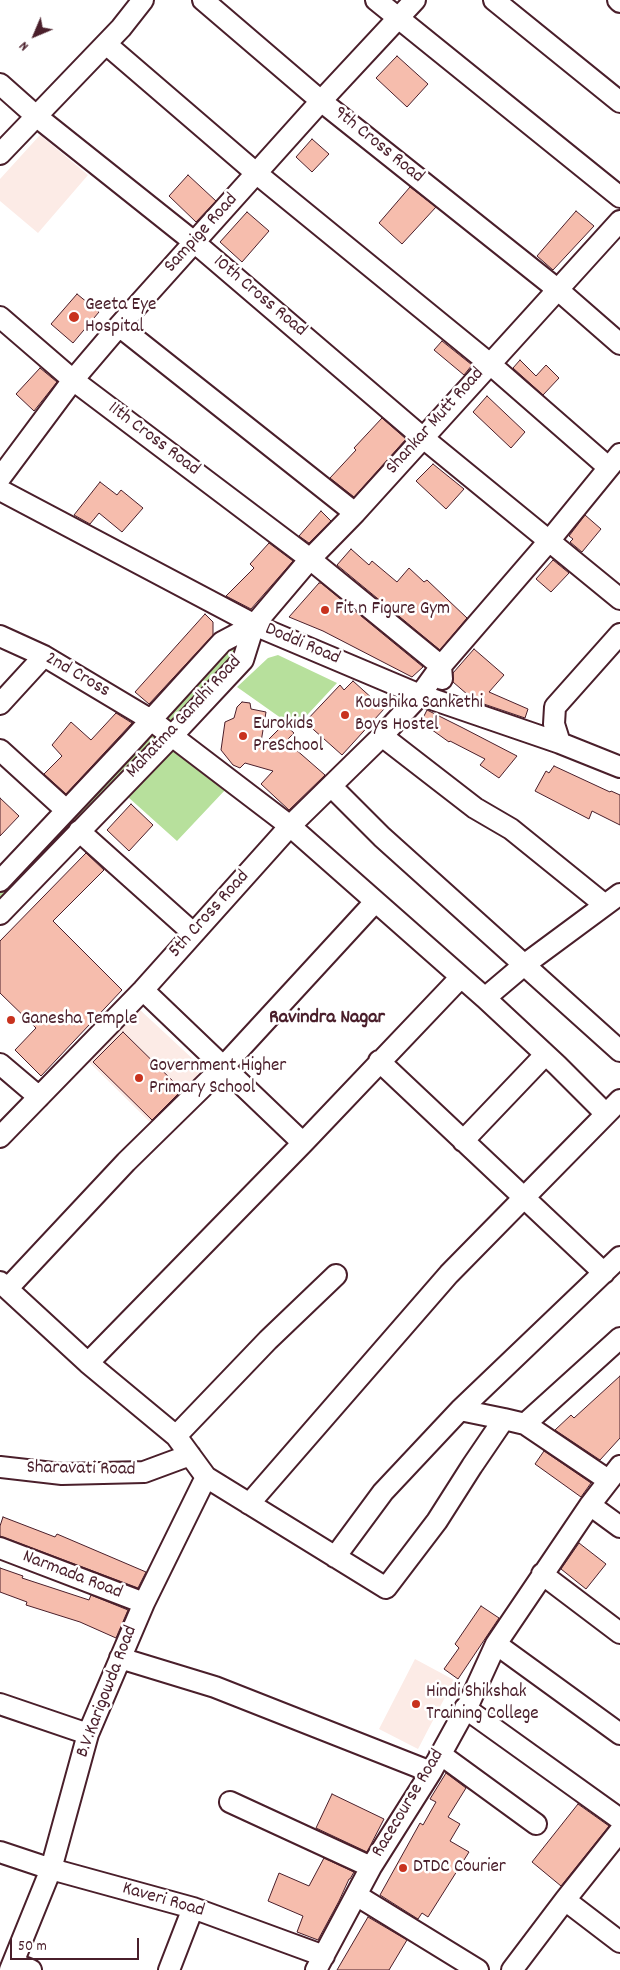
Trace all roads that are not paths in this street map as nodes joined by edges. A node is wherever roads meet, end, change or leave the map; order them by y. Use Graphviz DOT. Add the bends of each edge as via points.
graph roads {
  1 [pos="143,0"];
  2 [pos="203,0"];
  3 [pos="376,0"];
  4 [pos="415,0"];
  5 [pos="494,0"];
  6 [pos="397,19"];
  7 [pos="106,44"];
  8 [pos="0,84"];
  9 [pos="321,101"];
  10 [pos="620,102"];
  11 [pos="36,116"];
  12 [pos="0,154"];
  13 [pos="256,173"];
  14 [pos="620,198"];
  15 [pos="620,221"];
  16 [pos="194,242"];
  17 [pos="557,290"];
  18 [pos="0,317"];
  19 [pos="119,326"];
  20 [pos="620,344"];
  21 [pos="490,364"];
  22 [pos="73,380"];
  23 [pos="422,437"];
  24 [pos="614,461"];
  25 [pos="0,478"];
  26 [pos="0,490"];
  27 [pos="355,513"];
  28 [pos="549,541"];
  29 [pos="310,559"];
  30 [pos="620,599"];
  31 [pos="254,625"];
  32 [pos="620,634"];
  33 [pos="0,636"];
  34 [pos="44,656"];
  35 [pos="441,666"];
  36 [pos="420,695"];
  37 [pos="443,703"];
  38 [pos="0,704"];
  39 [pos="151,720"];
  40 [pos="172,736"];
  41 [pos="382,736"];
  42 [pos="560,743"];
  43 [pos="0,750"];
  44 [pos="620,767"];
  45 [pos="331,786"];
  46 [pos="66,810"];
  47 [pos="290,826"];
  48 [pos="79,831"];
  49 [pos="0,881"];
  50 [pos="613,899"];
  51 [pos="375,902"];
  52 [pos="0,914"];
  53 [pos="194,933"];
  54 [pos="524,965"];
  55 [pos="461,977"];
  56 [pos="143,990"];
  57 [pos="485,998"];
  58 [pos="620,1051"];
  59 [pos="545,1055"];
  60 [pos="379,1061"];
  61 [pos="0,1064"];
  62 [pos="224,1066"];
  63 [pos="39,1097"];
  64 [pos="620,1100"];
  65 [pos="605,1114"];
  66 [pos="0,1137"];
  67 [pos="463,1141"];
  68 [pos="303,1143"];
  69 [pos="523,1198"];
  70 [pos="620,1257"];
  71 [pos="604,1273"];
  72 [pos="336,1275"];
  73 [pos="4,1285"];
  74 [pos="620,1338"];
  75 [pos="88,1363"];
  76 [pos="460,1410"];
  77 [pos="504,1419"];
  78 [pos="525,1424"];
  79 [pos="176,1436"];
  80 [pos="190,1455"];
  81 [pos="0,1467"];
  82 [pos="614,1473"];
  83 [pos="206,1477"];
  84 [pos="249,1504"];
  85 [pos="590,1505"];
  86 [pos="620,1527"];
  87 [pos="0,1548"];
  88 [pos="335,1557"];
  89 [pos="542,1574"];
  90 [pos="144,1603"];
  91 [pos="620,1633"];
  92 [pos="496,1644"];
  93 [pos="120,1658"];
  94 [pos="0,1704"];
  95 [pos="465,1708"];
  96 [pos="88,1734"];
  97 [pos="620,1734"];
  98 [pos="440,1754"];
  99 [pos="431,1772"];
  100 [pos="230,1802"];
  101 [pos="620,1819"];
  102 [pos="536,1824"];
  103 [pos="620,1831"];
  104 [pos="0,1852"];
  105 [pos="371,1868"];
  106 [pos="51,1869"];
  107 [pos="356,1895"];
  108 [pos="565,1900"];
  109 [pos="193,1908"];
  110 [pos="620,1942"];
  111 [pos="320,1963"];
  112 [pos="18,1968"];
  113 [pos="169,1970"];
  114 [pos="478,1970"];
  115 [pos="512,1970"];
  1 -- 7 [label="street"];
  2 -- 9 [label="street, 9th Cross Road"];
  3 -- 6 [label="street"];
  4 -- 6 [label="street, Sampige Road"];
  5 -- 10 [label="street"];
  6 -- 9 [label="street, Sampige Road"];
  6 -- 14 [label="street"];
  7 -- 11 [label="street"];
  7 -- 13 [label="street"];
  8 -- 11 [label="street, 10th Cross Road"];
  9 -- 13 [label="street, Sampige Road"];
  9 -- 17 [label="street, 9th Cross Road"];
  11 -- 12 [label="street"];
  11 -- 16 [label="street, 10th Cross Road"];
  13 -- 16 [label="street, Sampige Road"];
  13 -- 21 [label="street"];
  15 -- 17 [label="street, Shankar Mutt Road"];
  16 -- 19 [label="street, Sampige Road"];
  16 -- 23 [label="street, 10th Cross Road"];
  17 -- 20 [label="street, 9th Cross Road"];
  17 -- 21 [label="street, Shankar Mutt Road"];
  18 -- 22 [label="street, 11th Cross Road"];
  19 -- 22 [label="street, Sampige Road"];
  19 -- 27 [label="street"];
  21 -- 23 [label="street, Shankar Mutt Road"];
  21 -- 24 [label="street"];
  22 -- 25 [label="street, Sampige Road"];
  22 -- 29 [label="street, 11th Cross Road"];
  23 -- 27 [label="street, Shankar Mutt Road"];
  23 -- 28 [label="street, 10th Cross Road"];
  24 -- 28 [label="street, 5th Cross Road"];
  26 -- 31 [label="street, Doddi Road"];
  27 -- 29 [label="street, Shankar Mutt Road"];
  28 -- 30 [label="street, 10th Cross Road"];
  28 -- 35 [label="street, 5th Cross Road"];
  29 -- 31 [label="street, Shankar Mutt Road"];
  29 -- 35 [label="street, 11th Cross Road"];
  31 -- 36 [label="street, Doddi Road"];
  31 -- 39 [label="street, Mahatma Gandhi Road" via="222,642"];
  31 -- 40 [label="street, Mahatma Gandhi Road" via="243,660"];
  32 -- 42 [label="street" via="555,707 554,724"];
  33 -- 34 [label="street, 2nd Cross"];
  34 -- 38 [label="street"];
  34 -- 39 [label="street, 2nd Cross"];
  35 -- 36 [label="street, 5th Cross Road"];
  35 -- 37 [label="street"];
  36 -- 37 [label="street, Doddi Road"];
  36 -- 41 [label="street, 5th Cross Road"];
  37 -- 42 [label="street, Doddi Road"];
  39 -- 40 [label="street, 2nd Cross"];
  39 -- 46 [label="street, Mahatma Gandhi Road"];
  40 -- 47 [label="street, 2nd Cross"];
  40 -- 48 [label="street, Mahatma Gandhi Road"];
  41 -- 45 [label="street, 5th Cross Road"];
  41 -- 50 [label="street" via="475,808"];
  42 -- 44 [label="street, Doddi Road"];
  43 -- 46 [label="street"];
  45 -- 47 [label="street, 5th Cross Road"];
  45 -- 54 [label="street"];
  46 -- 49 [label="street, Mahatma Gandhi Road"];
  47 -- 51 [label="street, 2nd Cross"];
  47 -- 53 [label="street, 5th Cross Road"];
  48 -- 52 [label="street, Mahatma Gandhi Road"];
  48 -- 53 [label="street"];
  50 -- 54 [label="street"];
  51 -- 55 [label="street, 2nd Cross"];
  51 -- 62 [label="street"];
  53 -- 56 [label="street, 5th Cross Road"];
  54 -- 57 [label="street"];
  54 -- 58 [label="street"];
  55 -- 57 [label="street, 2nd Cross"];
  55 -- 60 [label="street"];
  56 -- 62 [label="street"];
  56 -- 63 [label="street, 5th Cross Road"];
  57 -- 59 [label="street, 2nd Cross"];
  59 -- 65 [label="street, 2nd Cross"];
  59 -- 67 [label="street"];
  60 -- 67 [label="street"];
  60 -- 68 [label="street"];
  61 -- 63 [label="street"];
  62 -- 68 [label="street"];
  62 -- 73 [label="street"];
  63 -- 66 [label="street, 5th Cross Road"];
  64 -- 65 [label="street"];
  65 -- 69 [label="street"];
  67 -- 69 [label="street"];
  68 -- 75 [label="street"];
  69 -- 71 [label="street"];
  69 -- 84 [label="street" via="449,1274"];
  70 -- 71 [label="street"];
  71 -- 76 [label="street"];
  72 -- 79 [label="street"];
  73 -- 75 [label="street"];
  74 -- 78 [label="street"];
  75 -- 79 [label="street"];
  76 -- 77 [label="street"];
  76 -- 88 [label="street" via="383,1492"];
  77 -- 78 [label="street"];
  77 -- 88 [label="street" via="437,1521 386,1588"];
  78 -- 82 [label="street"];
  79 -- 80 [label="street"];
  80 -- 81 [label="street, Sharavati Road" via="144,1472 62,1474"];
  80 -- 83 [label="street"];
  82 -- 85 [label="street, Racecourse Road"];
  83 -- 84 [label="street"];
  83 -- 90 [label="street, B.V.Karigowda Road"];
  84 -- 88 [label="street"];
  85 -- 86 [label="street"];
  85 -- 89 [label="street, Racecourse Road"];
  87 -- 90 [label="street, Narmada Road"];
  89 -- 91 [label="street"];
  89 -- 92 [label="street, Racecourse Road"];
  90 -- 93 [label="street, B.V.Karigowda Road"];
  92 -- 95 [label="street, Racecourse Road"];
  92 -- 97 [label="street"];
  93 -- 96 [label="street, B.V.Karigowda Road"];
  93 -- 99 [label="street" via="216,1688"];
  94 -- 96 [label="street"];
  95 -- 98 [label="street, Racecourse Road"];
  95 -- 101 [label="street"];
  96 -- 106 [label="street, B.V.Karigowda Road"];
  98 -- 99 [label="street, Racecourse Road"];
  98 -- 102 [label="street"];
  99 -- 105 [label="street, Racecourse Road"];
  100 -- 105 [label="street"];
  103 -- 108 [label="street"];
  104 -- 106 [label="street, Kaveri Road"];
  105 -- 107 [label="street, Racecourse Road"];
  106 -- 109 [label="street, Kaveri Road"];
  106 -- 112 [label="street, B.V.Karigowda Road"];
  107 -- 111 [label="street, Racecourse Road"];
  107 -- 114 [label="street"];
  108 -- 110 [label="street"];
  108 -- 115 [label="street"];
  109 -- 111 [label="street, Kaveri Road"];
  109 -- 113 [label="street"];
}
